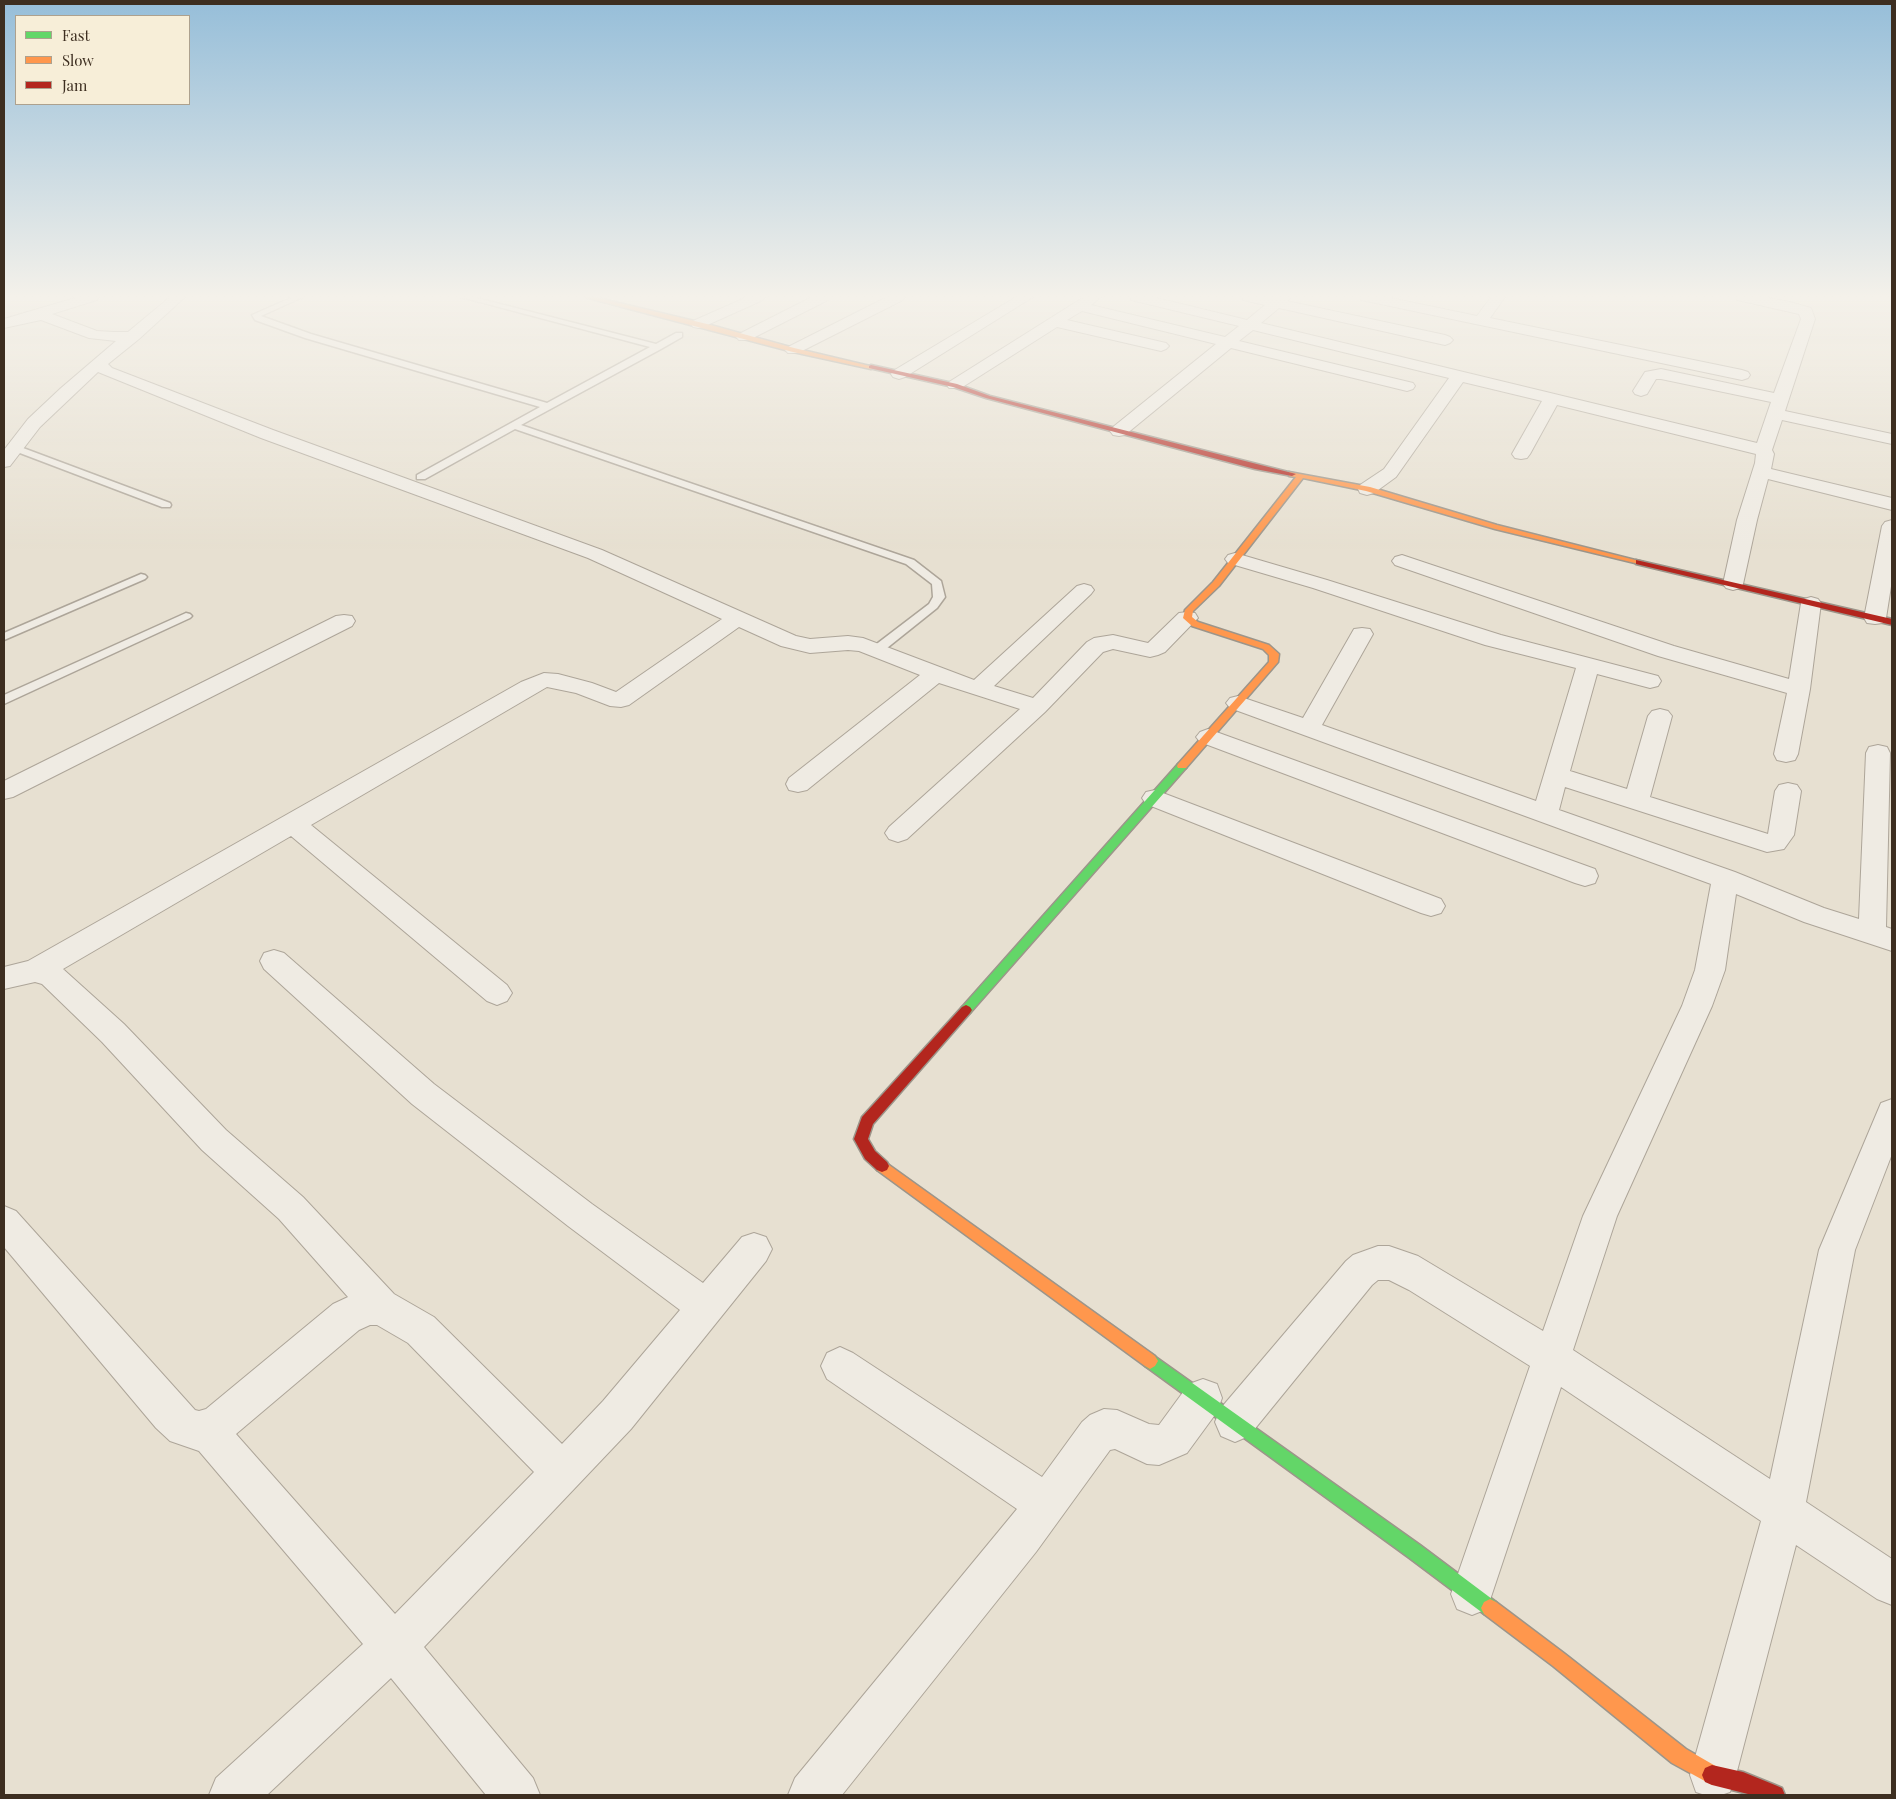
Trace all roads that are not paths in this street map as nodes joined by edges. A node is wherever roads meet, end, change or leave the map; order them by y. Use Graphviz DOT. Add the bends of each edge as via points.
graph roads {
  1 [pos="80,381"];
  2 [pos="131,381"];
  3 [pos="463,381"];
  4 [pos="595,381"];
  5 [pos="934,381"];
  6 [pos="961,381"];
  7 [pos="1180,381"];
  8 [pos="1386,381"];
  9 [pos="1455,381"];
  10 [pos="1474,381"];
  11 [pos="1647,381"];
  12 [pos="1682,381"];
  13 [pos="1787,381"];
  14 [pos="955,385"];
  15 [pos="1407,386"];
  16 [pos="1641,390"];
  17 [pos="1551,400"];
  18 [pos="549,406"];
  19 [pos="1778,407"];
  20 [pos="515,425"];
  21 [pos="1119,431"];
  22 [pos="1892,439"];
  23 [pos="15,448"];
  24 [pos="1763,450"];
  25 [pos="1521,454"];
  26 [pos="4,462"];
  27 [pos="1762,472"];
  28 [pos="1301,476"];
  29 [pos="421,477"];
  30 [pos="1367,489"];
  31 [pos="1892,504"];
  32 [pos="166,505"];
  33 [pos="1892,526"];
  34 [pos="1235,559"];
  35 [pos="1402,561"];
  36 [pos="141,577"];
  37 [pos="1733,584"];
  38 [pos="1084,590"];
  39 [pos="1812,603"];
  40 [pos="186,616"];
  41 [pos="738,618"];
  42 [pos="1187,618"];
  43 [pos="1884,620"];
  44 [pos="344,621"];
  45 [pos="1362,634"];
  46 [pos="4,636"];
  47 [pos="878,649"];
  48 [pos="1588,665"];
  49 [pos="936,674"];
  50 [pos="1650,681"];
  51 [pos="977,689"];
  52 [pos="1799,689"];
  53 [pos="4,700"];
  54 [pos="1238,703"];
  55 [pos="1037,707"];
  56 [pos="1660,716"];
  57 [pos="1309,728"];
  58 [pos="1208,737"];
  59 [pos="1878,753"];
  60 [pos="1786,754"];
  61 [pos="1556,775"];
  62 [pos="798,784"];
  63 [pos="1788,791"];
  64 [pos="4,792"];
  65 [pos="1155,798"];
  66 [pos="1636,801"];
  67 [pos="1545,814"];
  68 [pos="294,824"];
  69 [pos="898,833"];
  70 [pos="1585,876"];
  71 [pos="1725,879"];
  72 [pos="1432,906"];
  73 [pos="1882,937"];
  74 [pos="274,962"];
  75 [pos="35,971"];
  76 [pos="4,978"];
  77 [pos="497,993"];
  78 [pos="1892,1113"];
  79 [pos="4,1222"];
  80 [pos="754,1249"];
  81 [pos="381,1307"];
  82 [pos="706,1307"];
  83 [pos="1552,1358"];
  84 [pos="840,1366"];
  85 [pos="1219,1410"];
  86 [pos="206,1429"];
  87 [pos="562,1472"];
  88 [pos="1046,1504"];
  89 [pos="1783,1511"];
  90 [pos="1892,1584"];
  91 [pos="1472,1594"];
  92 [pos="394,1646"];
  93 [pos="1714,1775"];
  94 [pos="233,1795"];
  95 [pos="516,1795"];
  96 [pos="812,1795"];
  97 [pos="1775,1795"];
  1 -- 23 [label="street" via="34,423"];
  2 -- 41 [label="street" via="595,554"];
  3 -- 18 [label="lane"];
  4 -- 18 [label="lane"];
  5 -- 14 [label="street"];
  6 -- 14 [label="street"];
  7 -- 21 [label="street"];
  8 -- 15 [label="street"];
  9 -- 30 [label="street" via="1390,473"];
  10 -- 17 [label="street"];
  11 -- 16 [label="street"];
  12 -- 19 [label="street"];
  13 -- 19 [label="street"];
  14 -- 21 [label="street" via="988,397"];
  17 -- 24 [label="street"];
  17 -- 25 [label="street"];
  18 -- 20 [label="lane"];
  19 -- 22 [label="street"];
  19 -- 24 [label="street"];
  20 -- 29 [label="lane"];
  20 -- 47 [label="lane" via="910,562 937,583 939,597 933,606"];
  21 -- 28 [label="street"];
  23 -- 26 [label="street"];
  23 -- 32 [label="lane"];
  24 -- 27 [label="street"];
  27 -- 31 [label="street"];
  27 -- 37 [label="street"];
  28 -- 30 [label="street"];
  28 -- 34 [label="street"];
  30 -- 37 [label="street" via="1495,527"];
  33 -- 43 [label="street"];
  34 -- 42 [label="street" via="1216,584 1189,610"];
  34 -- 48 [label="street" via="1493,640"];
  35 -- 52 [label="street" via="1666,651"];
  36 -- 46 [label="lane"];
  37 -- 39 [label="street"];
  38 -- 51 [label="street"];
  39 -- 43 [label="street"];
  39 -- 52 [label="street"];
  40 -- 53 [label="lane"];
  41 -- 47 [label="street" via="796,643 810,646 864,645"];
  41 -- 68 [label="street" via="622,700 610,699 558,680 539,682"];
  42 -- 54 [label="street" via="1194,624 1266,647 1274,654 1273,662"];
  42 -- 55 [label="street" via="1150,650 1113,642 1095,647"];
  44 -- 64 [label="street"];
  45 -- 57 [label="street"];
  47 -- 49 [label="street"];
  48 -- 50 [label="street"];
  48 -- 61 [label="street"];
  49 -- 51 [label="street"];
  49 -- 62 [label="street"];
  51 -- 55 [label="street"];
  52 -- 60 [label="street"];
  54 -- 57 [label="street"];
  54 -- 58 [label="street"];
  55 -- 69 [label="street"];
  56 -- 66 [label="street"];
  57 -- 67 [label="street"];
  58 -- 65 [label="street"];
  58 -- 70 [label="street"];
  59 -- 73 [label="street"];
  61 -- 66 [label="street"];
  61 -- 67 [label="street"];
  63 -- 66 [label="street" via="1781,835 1775,843"];
  65 -- 72 [label="street"];
  65 -- 85 [label="street" via="867,1120 861,1139 870,1155 890,1173"];
  67 -- 71 [label="street"];
  68 -- 75 [label="street"];
  68 -- 77 [label="street"];
  71 -- 73 [label="street" via="1814,915"];
  71 -- 83 [label="street" via="1710,970 1697,1006 1600,1216"];
  74 -- 82 [label="street" via="423,1094"];
  75 -- 76 [label="street"];
  75 -- 81 [label="street" via="52,976 113,1033 214,1140 291,1208"];
  78 -- 89 [label="street" via="1837,1250"];
  79 -- 86 [label="street" via="170,1414 184,1427 200,1431"];
  80 -- 82 [label="street"];
  81 -- 86 [label="street" via="368,1307 346,1317 226,1419"];
  81 -- 87 [label="street" via="421,1330"];
  82 -- 87 [label="street" via="617,1415"];
  83 -- 85 [label="street" via="1404,1268 1378,1263 1366,1267"];
  83 -- 89 [label="street"];
  83 -- 91 [label="street"];
  84 -- 88 [label="street"];
  85 -- 88 [label="street" via="1160,1445 1147,1444 1117,1430 1104,1429"];
  85 -- 91 [label="street"];
  86 -- 92 [label="street"];
  87 -- 92 [label="street"];
  88 -- 96 [label="street"];
  89 -- 90 [label="street"];
  89 -- 93 [label="street"];
  91 -- 93 [label="street" via="1679,1756"];
  92 -- 94 [label="street"];
  92 -- 95 [label="street"];
  93 -- 97 [label="street" via="1744,1782"];
}
